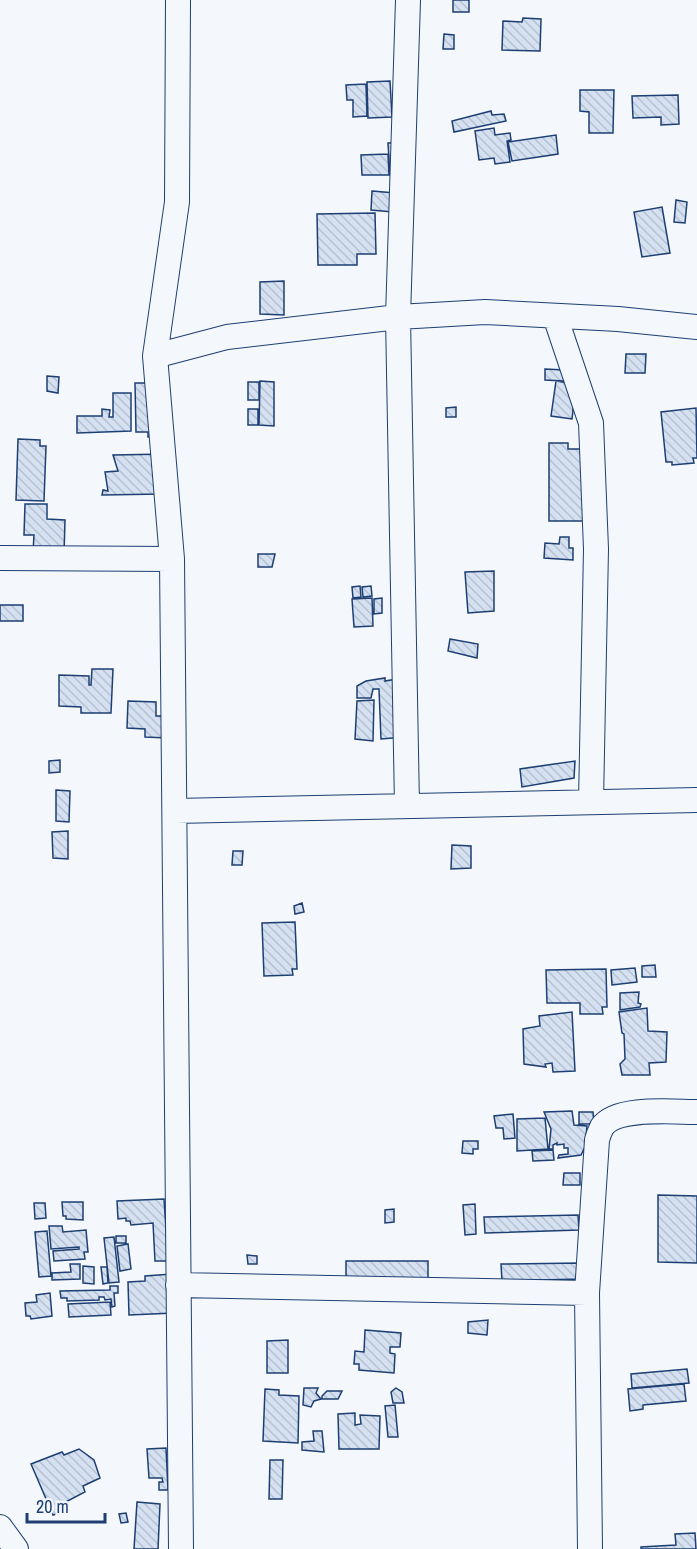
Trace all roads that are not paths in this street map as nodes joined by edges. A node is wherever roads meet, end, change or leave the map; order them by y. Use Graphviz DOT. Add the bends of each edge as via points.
graph roads {
  1 [pos="178,0"];
  2 [pos="408,0"];
  3 [pos="555,316"];
  4 [pos="398,317"];
  5 [pos="697,327"];
  6 [pos="155,356"];
  7 [pos="0,558"];
  8 [pos="172,559"];
  9 [pos="697,800"];
  10 [pos="591,802"];
  11 [pos="407,806"];
  12 [pos="175,811"];
  13 [pos="697,1112"];
  14 [pos="178,1286"];
  15 [pos="587,1293"];
  16 [pos="0,1527"];
  17 [pos="16,1549"];
  18 [pos="181,1549"];
  19 [pos="590,1549"];
  1 -- 6 [label="street" via="177,202"];
  2 -- 4 [label="street"];
  3 -- 4 [label="street" via="484,312"];
  3 -- 5 [label="street"];
  3 -- 10 [label="street" via="591,423 596,549"];
  4 -- 6 [label="street" via="227,338"];
  4 -- 11 [label="street"];
  6 -- 8 [label="street"];
  7 -- 8 [label="street"];
  8 -- 12 [label="street"];
  9 -- 10 [label="street"];
  10 -- 11 [label="street"];
  11 -- 12 [label="street"];
  12 -- 14 [label="street"];
  13 -- 15 [label="street" via="638,1112 618,1116 603,1126 597,1140"];
  14 -- 15 [label="street"];
  14 -- 18 [label="street"];
  15 -- 19 [label="street"];
  16 -- 17 [label="street"];
}
